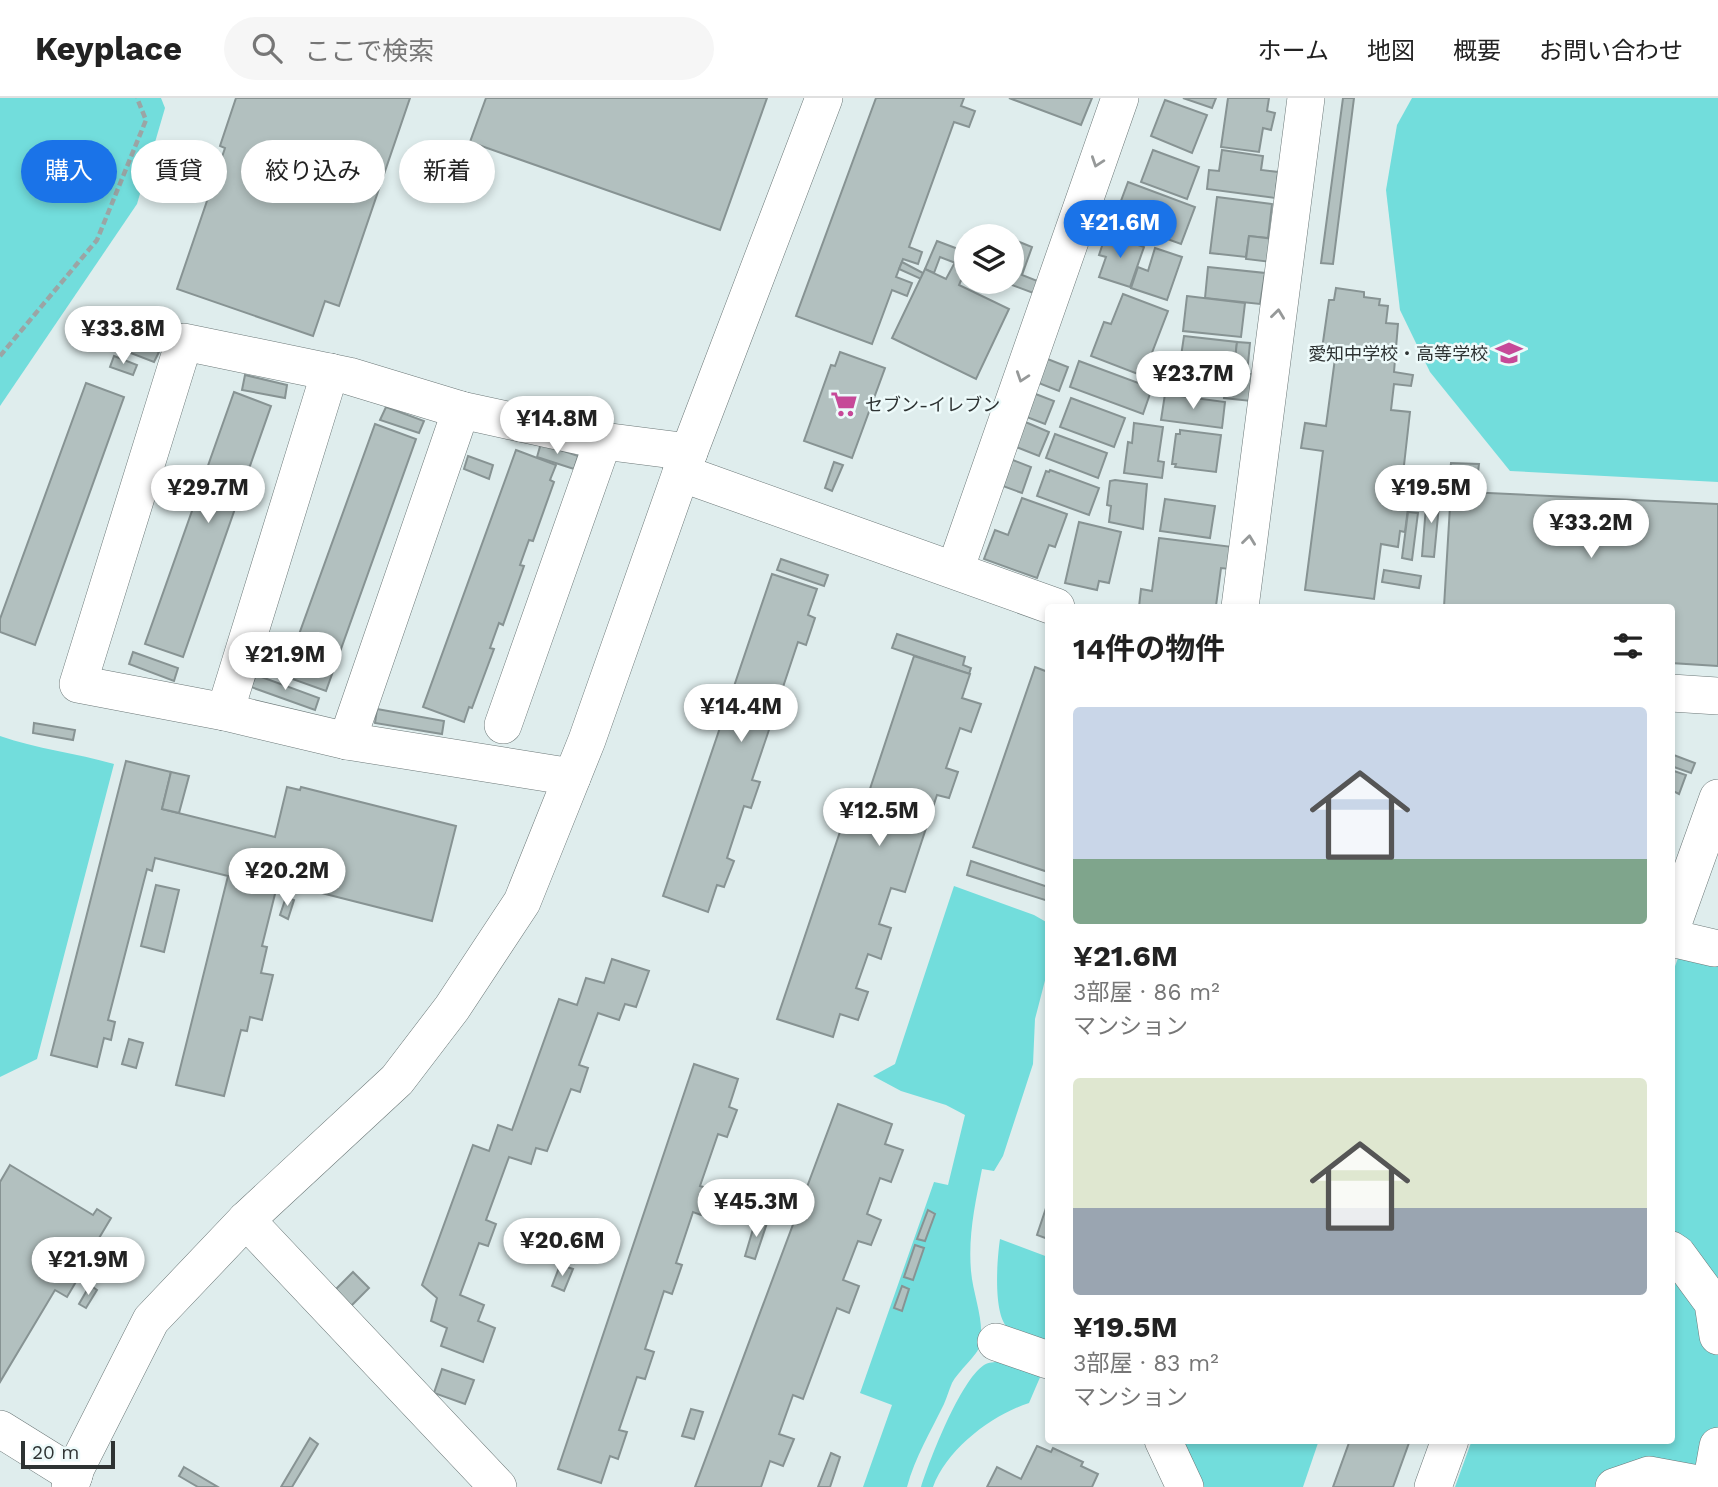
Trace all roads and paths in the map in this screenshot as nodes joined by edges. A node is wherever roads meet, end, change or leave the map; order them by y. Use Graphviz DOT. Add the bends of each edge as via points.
graph roads {
  1 [pos="137,98"];
  2 [pos="824,98"];
  3 [pos="1120,98"];
  4 [pos="1306,98"];
  5 [pos="0,356"];
  6 [pos="330,372"];
  7 [pos="461,410"];
  8 [pos="603,441"];
  9 [pos="685,463"];
  10 [pos="955,570"];
  11 [pos="1047,604"];
  12 [pos="1240,604"];
  13 [pos="1675,693"];
  14 [pos="1718,696"];
  15 [pos="225,712"];
  16 [pos="503,725"];
  17 [pos="347,741"];
  18 [pos="572,777"];
  19 [pos="1718,798"];
  20 [pos="1675,918"];
  21 [pos="1675,939"];
  22 [pos="1714,948"];
  23 [pos="246,1220"];
  24 [pos="1675,1252"];
  25 [pos="1718,1336"];
  26 [pos="996,1342"];
  27 [pos="1045,1359"];
  28 [pos="0,1429"];
  29 [pos="1165,1444"];
  30 [pos="1449,1444"];
  31 [pos="1718,1446"];
  32 [pos="72,1481"];
  33 [pos="1712,1486"];
  34 [pos="498,1487"];
  35 [pos="1185,1487"];
  36 [pos="1433,1487"];
  37 [pos="1614,1487"];
  1 -- 5 [label="path" via="146,120 97,240"];
  2 -- 9 [label="street"];
  3 -- 10 [label="street, one-way"];
  12 -- 4 [label="street, one-way"];
  6 -- 7 [label="street"];
  6 -- 15 [label="street"];
  6 -- 15 [label="street" via="184,342 78,684"];
  7 -- 8 [label="street"];
  7 -- 17 [label="street"];
  8 -- 9 [label="street"];
  8 -- 16 [label="street"];
  9 -- 10 [label="street"];
  9 -- 18 [label="street"];
  10 -- 11 [label="street"];
  13 -- 14 [label="street"];
  15 -- 17 [label="street"];
  17 -- 18 [label="street"];
  18 -- 23 [label="street" via="522,902 453,1009 397,1080"];
  19 -- 20 [label="street"];
  21 -- 22 [label="street"];
  23 -- 32 [label="street" via="151,1320"];
  23 -- 34 [label="street"];
  24 -- 25 [label="street" via="1713,1303"];
  26 -- 27 [label="street"];
  28 -- 32 [label="street"];
  29 -- 35 [label="street"];
  30 -- 36 [label="street"];
  31 -- 33 [label="street"];
  33 -- 37 [label="street" via="1649,1475"];
}
